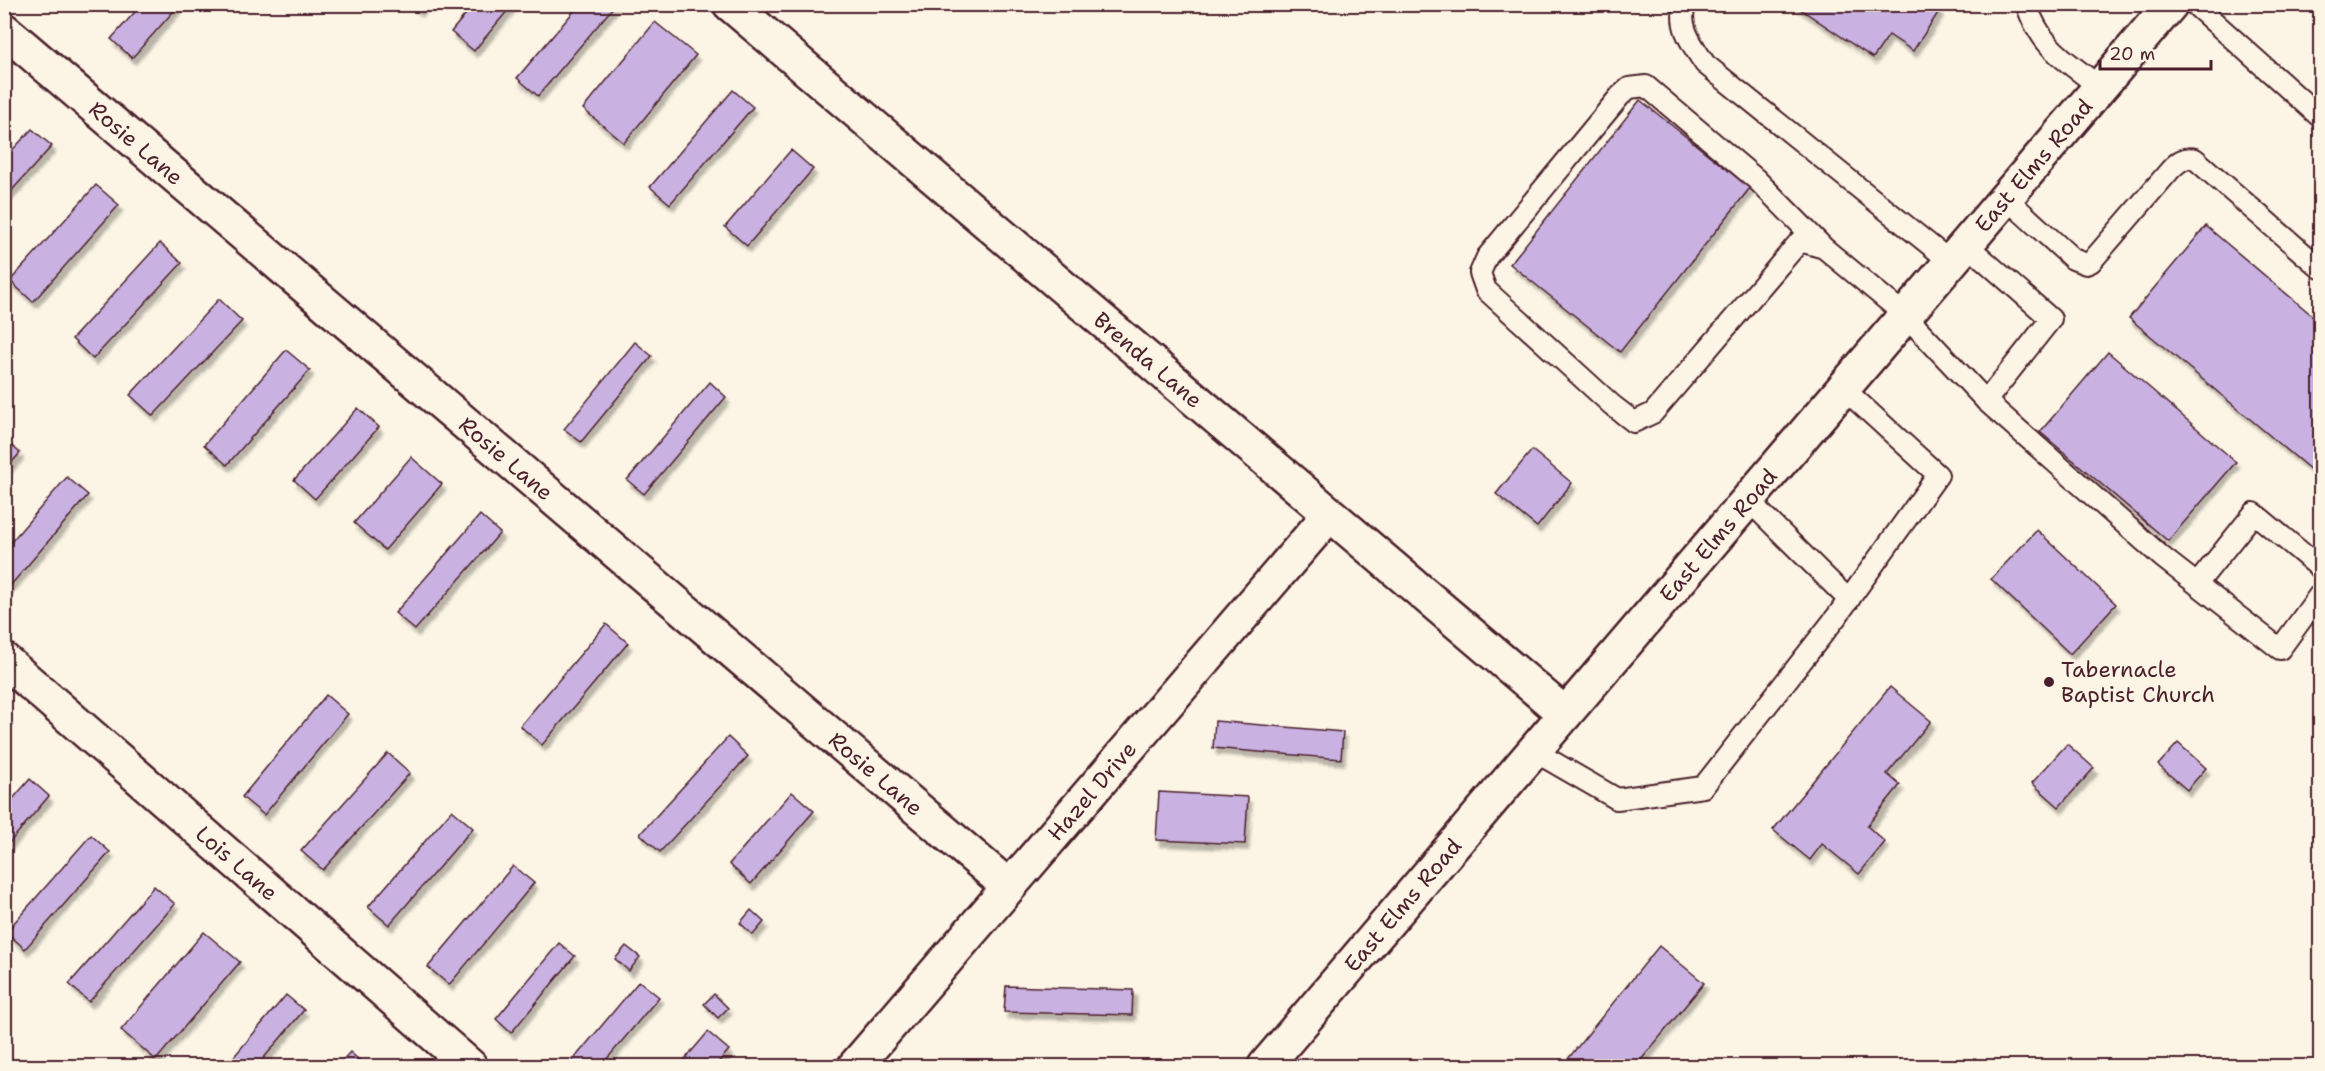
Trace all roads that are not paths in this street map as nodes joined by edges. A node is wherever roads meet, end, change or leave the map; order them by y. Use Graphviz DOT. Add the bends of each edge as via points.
graph roads {
  1 [pos="730,4"];
  2 [pos="1686,4"];
  3 [pos="2026,4"];
  4 [pos="2171,4"];
  5 [pos="2194,4"];
  6 [pos="4,30"];
  7 [pos="2100,87"];
  8 [pos="2320,117"];
  9 [pos="2006,198"];
  10 [pos="1824,248"];
  11 [pos="1958,253"];
  12 [pos="2320,268"];
  13 [pos="1905,315"];
  14 [pos="1843,388"];
  15 [pos="1986,401"];
  16 [pos="1748,500"];
  17 [pos="1329,514"];
  18 [pos="2320,568"];
  19 [pos="2197,584"];
  20 [pos="2320,594"];
  21 [pos="1849,600"];
  22 [pos="4,660"];
  23 [pos="1565,714"];
  24 [pos="1534,751"];
  25 [pos="1008,886"];
  26 [pos="470,1066"];
  27 [pos="855,1066"];
  28 [pos="1265,1066"];
  1 -- 17 [label="street, Brenda Lane"];
  2 -- 11 [label="lane" via="1683,11 1687,37 1705,64"];
  3 -- 7 [label="lane" via="2047,45"];
  4 -- 7 [label="street, East Elms Road"];
  5 -- 8 [label="lane"];
  6 -- 25 [label="street, Rosie Lane"];
  7 -- 9 [label="street, East Elms Road"];
  9 -- 11 [label="street, East Elms Road"];
  9 -- 12 [label="lane" via="2073,259 2086,264 2170,169 2180,161 2195,159"];
  10 -- 10 [label="lane" via="1800,241 1653,413 1634,422 1486,290 1480,273 1487,257 1620,96 1629,88 1647,86 1756,179"];
  10 -- 13 [label="lane"];
  11 -- 13 [label="street, East Elms Road"];
  11 -- 15 [label="lane" via="2051,319"];
  13 -- 14 [label="street, East Elms Road"];
  13 -- 15 [label="lane"];
  14 -- 16 [label="street, East Elms Road"];
  14 -- 21 [label="lane" via="1938,475"];
  15 -- 19 [label="lane"];
  16 -- 21 [label="lane"];
  16 -- 23 [label="street, East Elms Road"];
  17 -- 23 [label="street, Brenda Lane"];
  17 -- 25 [label="street, Hazel Drive"];
  18 -- 19 [label="lane" via="2254,513"];
  19 -- 20 [label="lane" via="2280,648"];
  21 -- 24 [label="lane" via="1703,787 1617,799"];
  22 -- 26 [label="street, Lois Lane"];
  23 -- 24 [label="street, East Elms Road"];
  24 -- 28 [label="street, East Elms Road"];
  25 -- 27 [label="street, Hazel Drive"];
}
